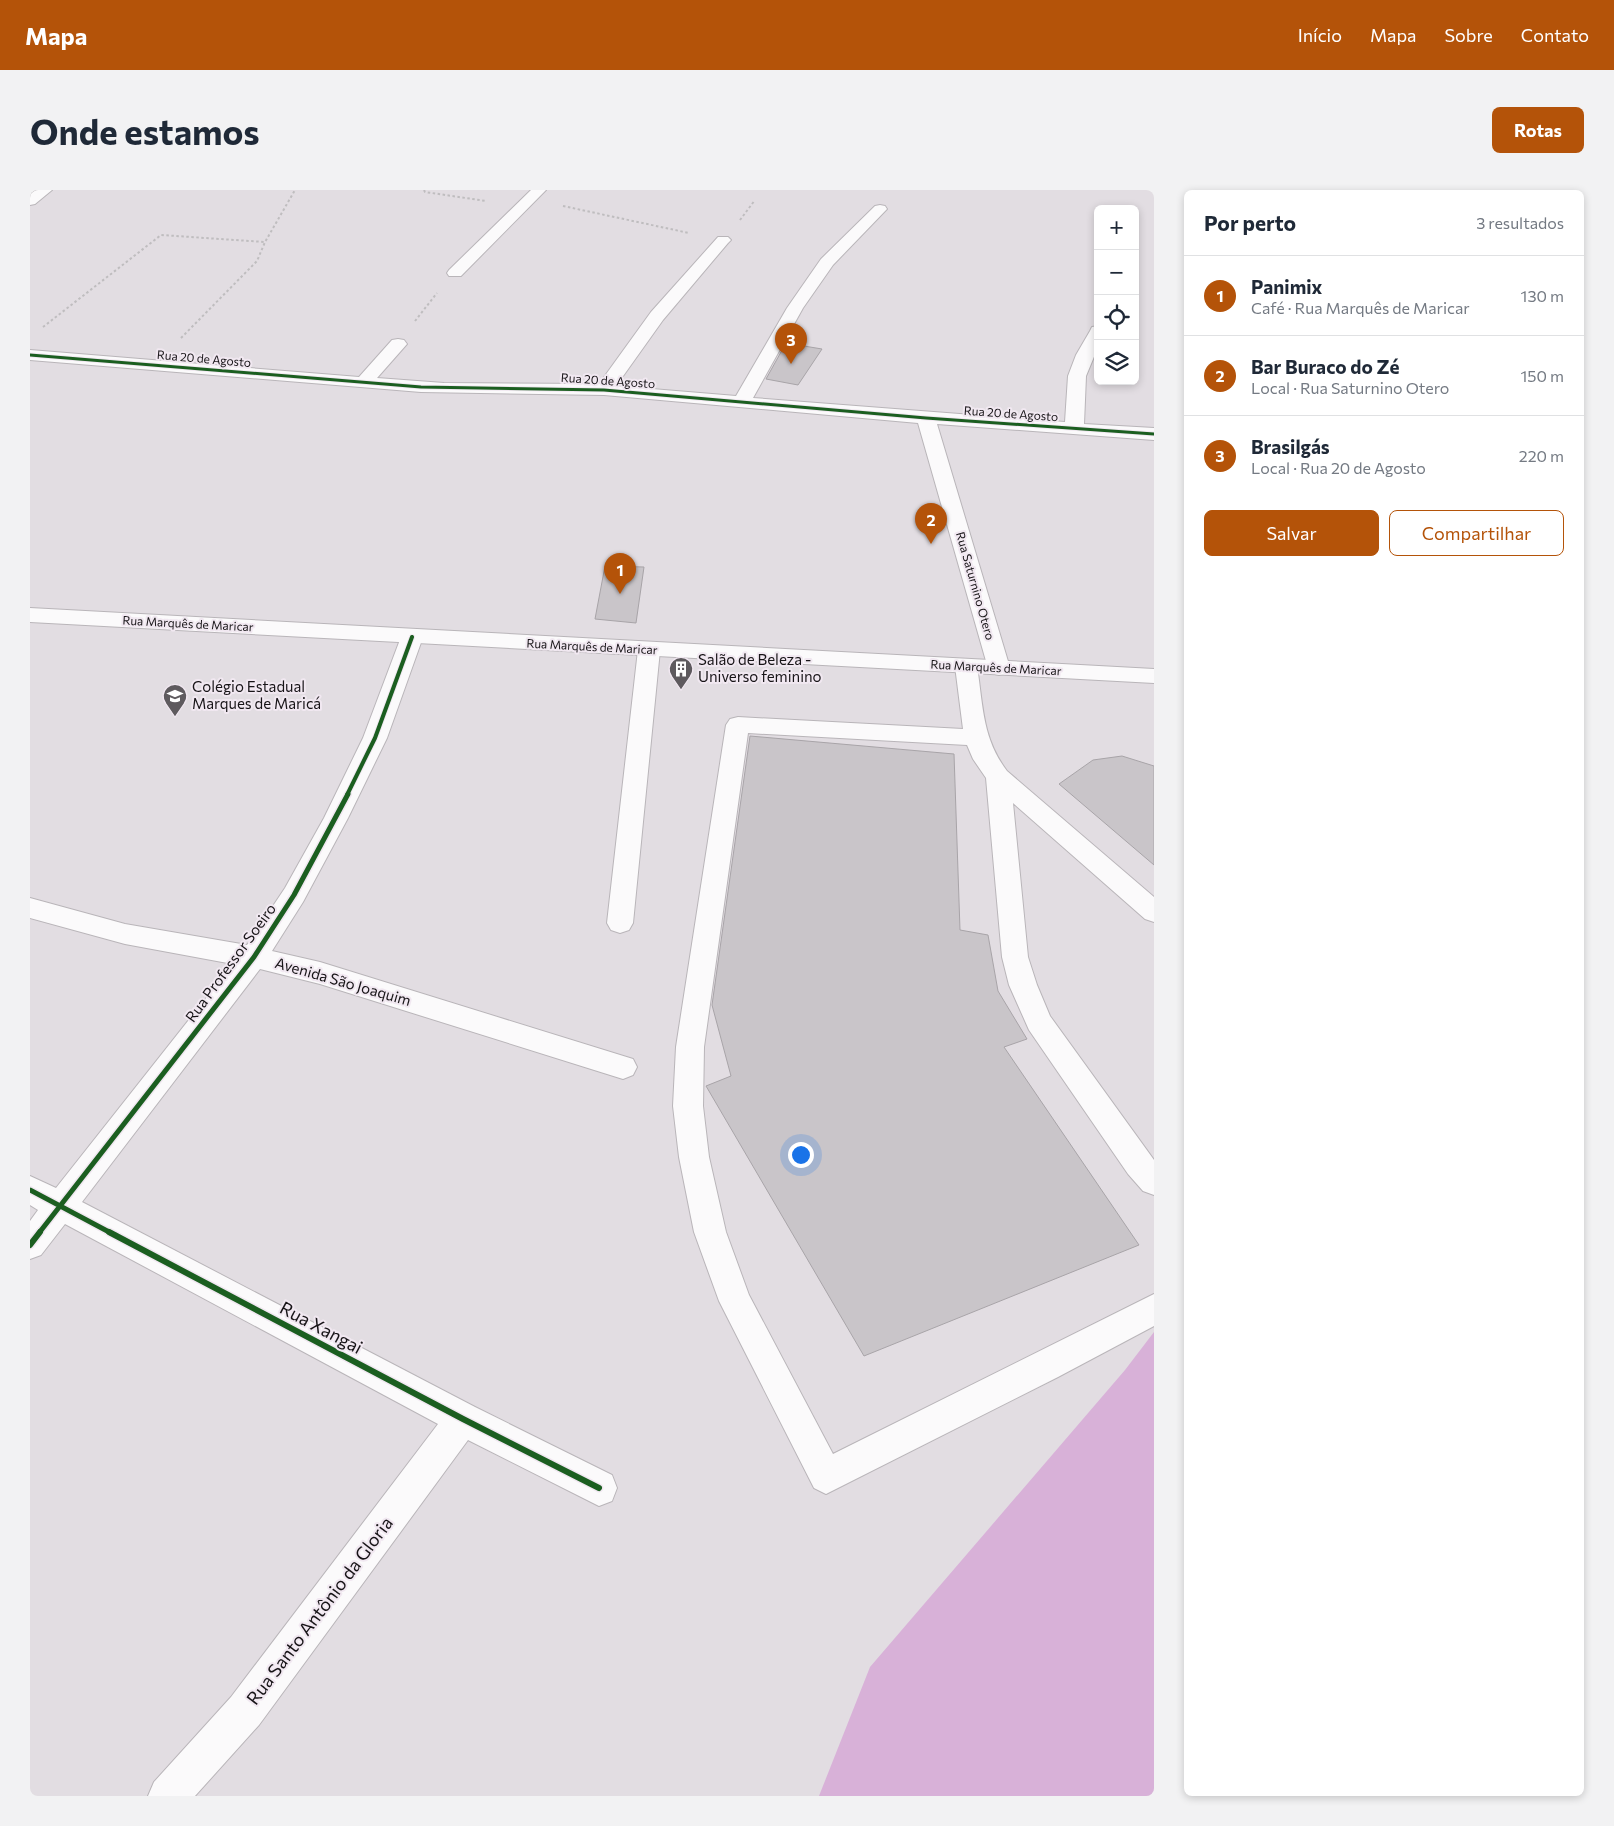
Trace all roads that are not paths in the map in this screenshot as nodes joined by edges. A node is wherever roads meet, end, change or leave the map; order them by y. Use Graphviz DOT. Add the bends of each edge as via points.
graph roads {
  1 [pos="45,190"];
  2 [pos="530,198"];
  3 [pos="30,201"];
  4 [pos="880,209"];
  5 [pos="723,240"];
  6 [pos="456,272"];
  7 [pos="1094,338"];
  8 [pos="398,344"];
  9 [pos="30,355"];
  10 [pos="363,383"];
  11 [pos="604,390"];
  12 [pos="742,402"];
  13 [pos="926,418"];
  14 [pos="1074,428"];
  15 [pos="1154,434"];
  16 [pos="30,615"];
  17 [pos="412,637"];
  18 [pos="649,650"];
  19 [pos="966,666"];
  20 [pos="999,668"];
  21 [pos="1154,676"];
  22 [pos="976,738"];
  23 [pos="998,777"];
  24 [pos="30,908"];
  25 [pos="1154,912"];
  26 [pos="620,923"];
  27 [pos="254,957"];
  28 [pos="623,1067"];
  29 [pos="1154,1181"];
  30 [pos="30,1190"];
  31 [pos="62,1206"];
  32 [pos="30,1245"];
  33 [pos="1154,1309"];
  34 [pos="463,1419"];
  35 [pos="599,1488"];
  36 [pos="168,1796"];
  1 -- 3 [label="street"];
  2 -- 6 [label="street"];
  4 -- 12 [label="street" via="822,270 795,308"];
  5 -- 11 [label="street" via="657,316"];
  7 -- 14 [label="street" via="1077,376"];
  8 -- 10 [label="street"];
  9 -- 10 [label="street, Rua 20 de Agosto"];
  10 -- 11 [label="street, Rua 20 de Agosto" via="460,389"];
  11 -- 12 [label="street, Rua 20 de Agosto"];
  12 -- 13 [label="street, Rua 20 de Agosto"];
  13 -- 14 [label="street, Rua 20 de Agosto"];
  13 -- 20 [label="street, Rua Saturnino Otero"];
  14 -- 15 [label="street, Rua 20 de Agosto"];
  16 -- 17 [label="street, Rua Marquês de Maricar"];
  17 -- 18 [label="street, Rua Marquês de Maricar"];
  17 -- 27 [label="street, Rua Professor Soeiro" via="375,738 340,809 294,895"];
  18 -- 19 [label="street, Rua Marquês de Maricar"];
  18 -- 26 [label="street"];
  19 -- 20 [label="street, Rua Marquês de Maricar"];
  19 -- 22 [label="street"];
  20 -- 21 [label="street, Rua Marquês de Maricar"];
  22 -- 23 [label="street"];
  22 -- 33 [label="street" via="738,725 690,1046 688,1106 694,1157 710,1232 734,1301 826,1476"];
  23 -- 25 [label="street"];
  23 -- 29 [label="street" via="1015,957 1023,985 1039,1022 1139,1165"];
  24 -- 27 [label="street, Avenida São Joaquim" via="125,934"];
  27 -- 28 [label="street, Avenida São Joaquim" via="320,973"];
  27 -- 31 [label="street, Rua Professor Soeiro"];
  30 -- 31 [label="street, Rua Xangai"];
  31 -- 32 [label="street, Rua Professor Soeiro"];
  31 -- 34 [label="street, Rua Xangai"];
  34 -- 35 [label="street, Rua Xangai"];
  34 -- 36 [label="street, Rua Santo Antônio da Gloria" via="244,1711"];
}
